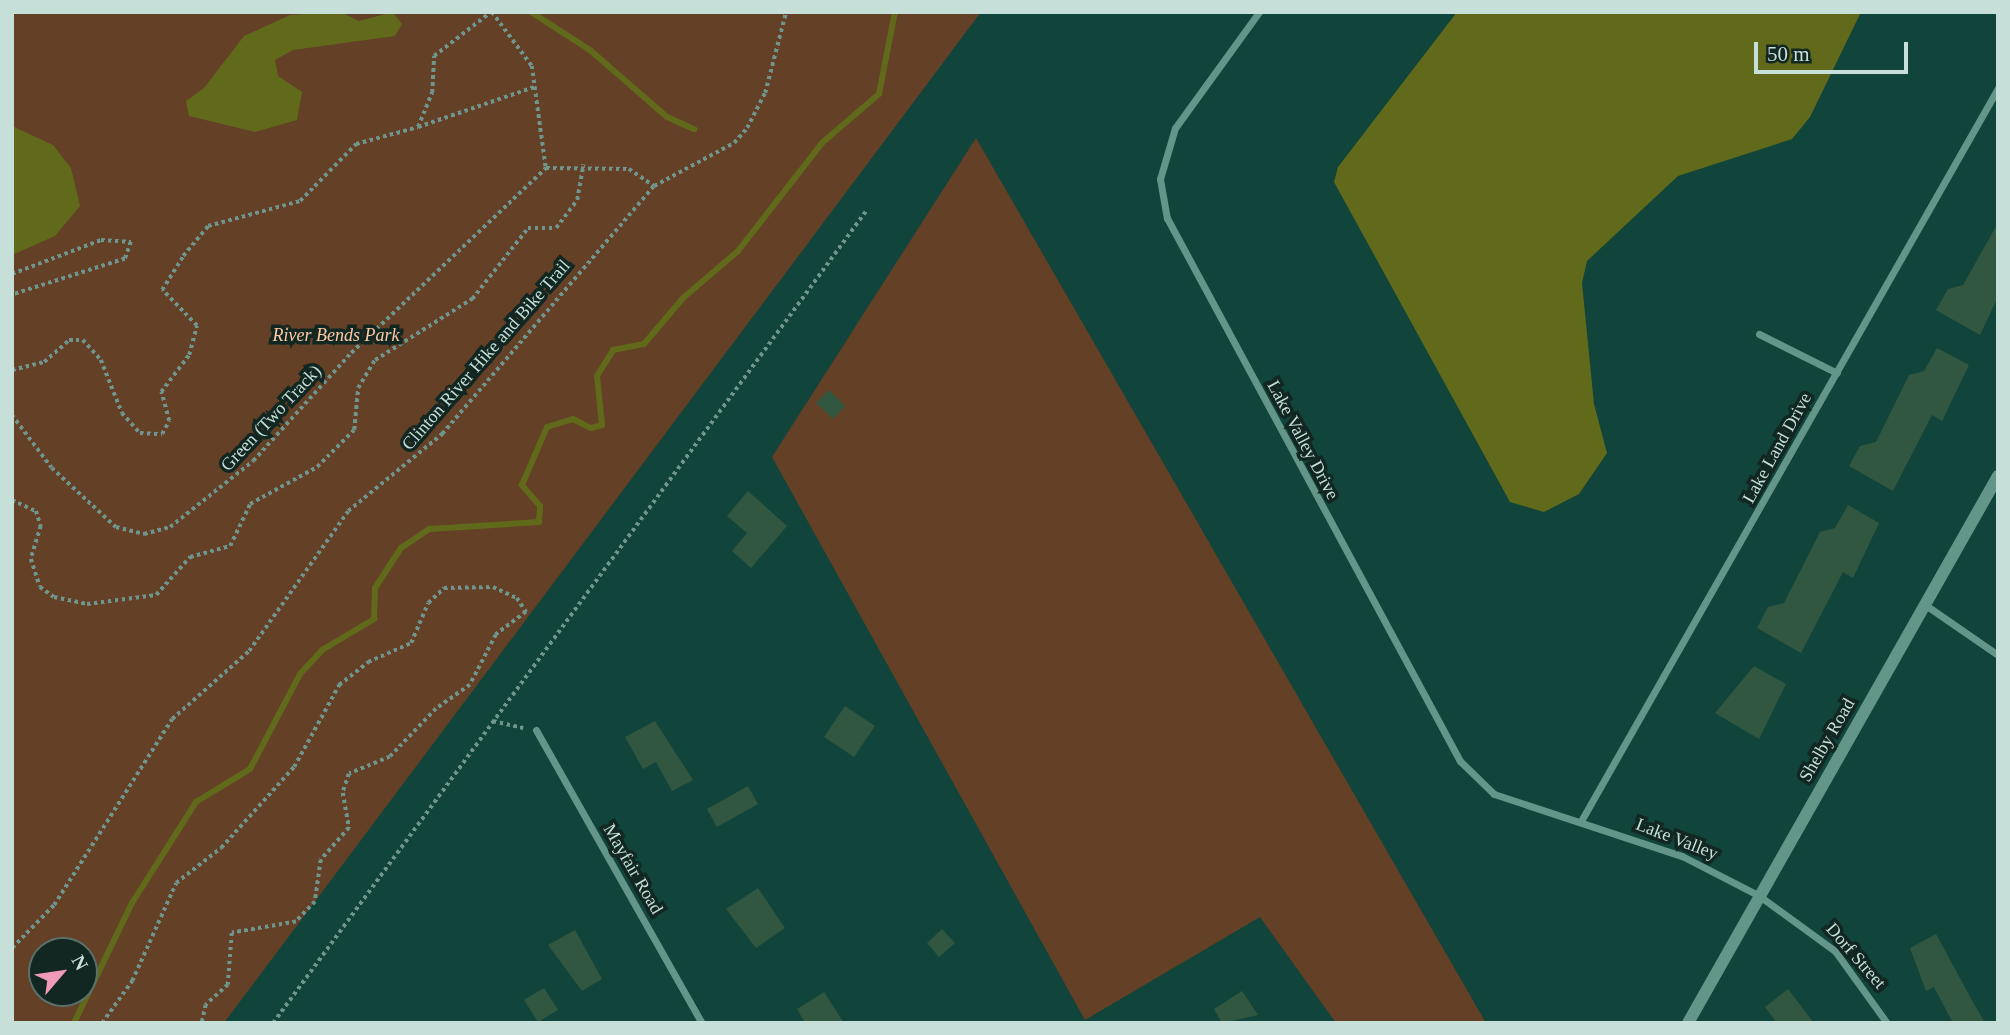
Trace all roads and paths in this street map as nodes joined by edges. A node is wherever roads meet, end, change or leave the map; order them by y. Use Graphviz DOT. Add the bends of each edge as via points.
graph roads {
  1 [pos="492,12"];
  2 [pos="786,12"];
  3 [pos="1259,12"];
  4 [pos="534,87"];
  5 [pos="1998,88"];
  6 [pos="418,127"];
  7 [pos="583,165"];
  8 [pos="545,168"];
  9 [pos="654,186"];
  10 [pos="866,211"];
  11 [pos="12,274"];
  12 [pos="12,295"];
  13 [pos="1759,334"];
  14 [pos="12,370"];
  15 [pos="1837,373"];
  16 [pos="12,415"];
  17 [pos="1998,476"];
  18 [pos="12,500"];
  19 [pos="1924,604"];
  20 [pos="1998,655"];
  21 [pos="500,709"];
  22 [pos="506,720"];
  23 [pos="492,721"];
  24 [pos="536,730"];
  25 [pos="1581,821"];
  26 [pos="1758,895"];
  27 [pos="12,948"];
  28 [pos="102,1023"];
  29 [pos="202,1023"];
  30 [pos="273,1023"];
  31 [pos="702,1023"];
  32 [pos="1688,1023"];
  33 [pos="1887,1023"];
  1 -- 4 [label="path" via="519,41"];
  1 -- 6 [label="path" via="434,56 432,93"];
  2 -- 9 [label="path, Clinton River Hike and Bike Trail" via="765,93 747,128 734,143"];
  3 -- 25 [label="street, Lake Valley Drive" via="1175,128 1160,179 1167,218 1460,761 1494,794"];
  4 -- 6 [label="path"];
  4 -- 8 [label="path"];
  5 -- 15 [label="street, Lake Land Drive"];
  6 -- 14 [label="path" via="344,150 285,209 208,226 162,290 197,326 190,355 160,392 169,415 162,434 141,433 122,413 101,359 83,340 69,340 44,362"];
  7 -- 8 [label="path"];
  7 -- 9 [label="path" via="629,169"];
  7 -- 18 [label="path" via="577,200 556,228 528,228 472,299 375,360 358,387 354,430 317,467 250,504 230,546 190,556 156,595 88,604 40,587 31,559 41,526 36,511"];
  8 -- 16 [label="path, Green (Two Track)" via="351,352 244,469 170,527 144,534 116,527 52,468"];
  9 -- 27 [label="path, Clinton River Hike and Bike Trail" via="433,443 348,511 249,651 172,719 54,905"];
  10 -- 21 [label="path"];
  11 -- 12 [label="path" via="102,240 131,242 125,259"];
  13 -- 15 [label="street"];
  15 -- 25 [label="street, Lake Land Drive"];
  17 -- 19 [label="street, Shelby Road"];
  19 -- 20 [label="street"];
  19 -- 26 [label="street, Shelby Road"];
  21 -- 22 [label="path"];
  21 -- 23 [label="path"];
  22 -- 23 [label="path"];
  22 -- 24 [label="path"];
  23 -- 30 [label="path"];
  24 -- 31 [label="street, Mayfair Road"];
  25 -- 26 [label="street, Lake Valley" via="1682,856"];
  26 -- 32 [label="street, Shelby Road"];
  26 -- 33 [label="street, Dorf Street" via="1835,951"];
  28 -- 29 [label="path" via="131,981 176,883 221,848 294,768 339,685 368,662 411,643 428,603 444,589 494,587 517,598 526,612 496,635 475,679 390,757 349,774 343,793 349,828 321,860 315,902 296,922 232,933 228,985 206,1006"];
}
